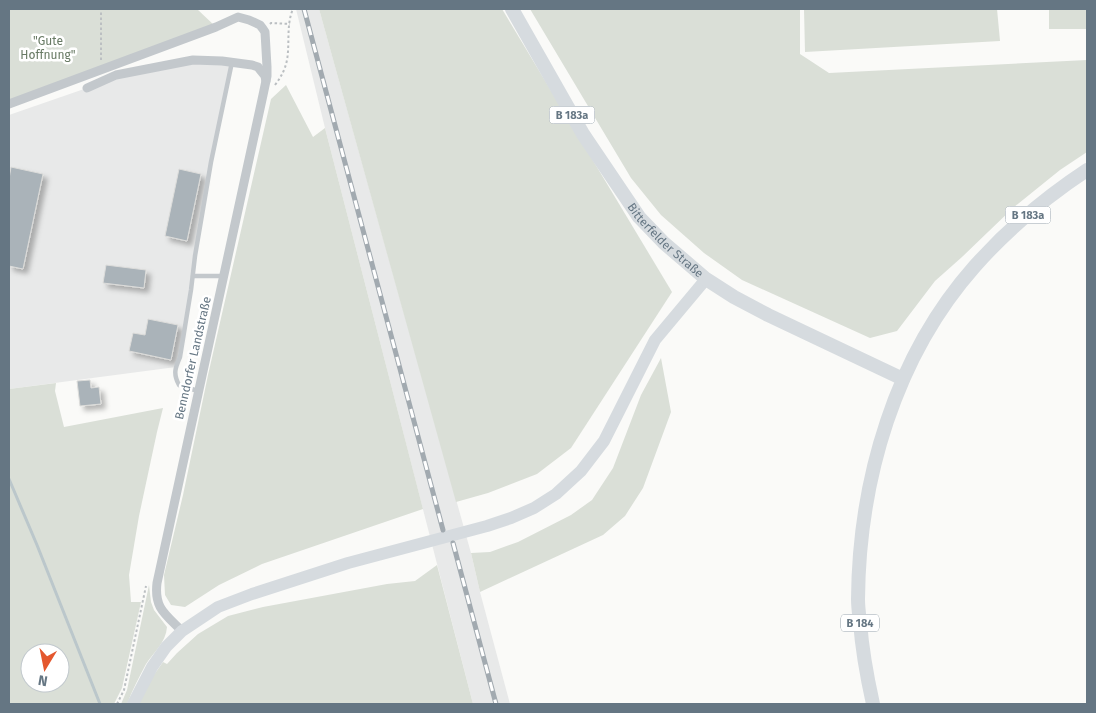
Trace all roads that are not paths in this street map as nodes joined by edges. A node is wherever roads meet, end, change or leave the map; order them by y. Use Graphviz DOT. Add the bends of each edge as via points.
graph roads {
  1 [pos="512,9"];
  2 [pos="232,62"];
  3 [pos="266,82"];
  4 [pos="87,88"];
  5 [pos="9,104"];
  6 [pos="1087,170"];
  7 [pos="193,276"];
  8 [pos="224,276"];
  9 [pos="706,279"];
  10 [pos="903,379"];
  11 [pos="198,391"];
  12 [pos="182,630"];
  13 [pos="133,704"];
  14 [pos="872,704"];
  1 -- 9 [label="main road, Bitterfelder Straße / B 183a" via="583,134 639,217"];
  2 -- 3 [label="street" via="258,67"];
  2 -- 4 [label="street" via="193,60 116,75"];
  2 -- 7 [label="lane" via="210,162"];
  3 -- 5 [label="street, Benndorfer Landstraße" via="265,32 260,25 238,17"];
  3 -- 8 [label="street, Benndorfer Landstraße"];
  6 -- 10 [label="main road, B 183a" via="1045,200 975,266 942,308"];
  7 -- 8 [label="lane"];
  7 -- 11 [label="lane" via="175,378 179,385"];
  8 -- 11 [label="street, Benndorfer Landstraße"];
  9 -- 10 [label="main road, Bitterfelder Straße / B 183a" via="768,315"];
  9 -- 12 [label="main road" via="655,340 604,441 581,471 556,494 534,508 487,526 252,594 218,607"];
  10 -- 14 [label="main road, B 184" via="884,430 866,503 861,541 858,601"];
  11 -- 12 [label="street, Benndorfer Landstraße" via="156,595 159,607"];
  12 -- 13 [label="main road" via="152,667"];
}
